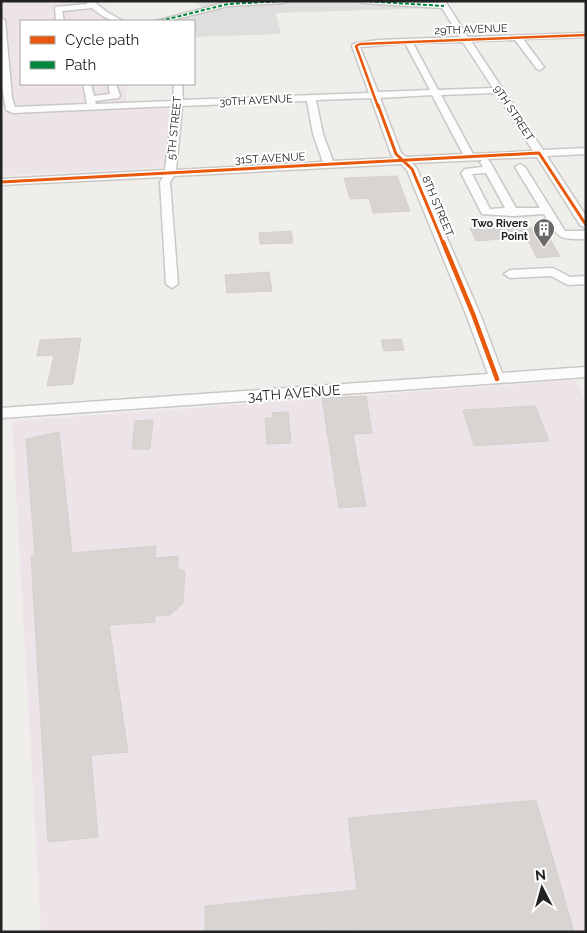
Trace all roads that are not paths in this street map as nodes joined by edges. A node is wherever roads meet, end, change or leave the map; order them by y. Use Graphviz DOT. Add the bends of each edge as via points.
graph roads {
  1 [pos="284,1"];
  2 [pos="363,1"];
  3 [pos="443,3"];
  4 [pos="91,4"];
  5 [pos="1,20"];
  6 [pos="60,20"];
  7 [pos="116,20"];
  8 [pos="164,20"];
  9 [pos="586,35"];
  10 [pos="517,37"];
  11 [pos="466,39"];
  12 [pos="408,41"];
  13 [pos="357,45"];
  14 [pos="540,67"];
  15 [pos="87,85"];
  16 [pos="112,85"];
  17 [pos="178,85"];
  18 [pos="499,90"];
  19 [pos="436,92"];
  20 [pos="374,95"];
  21 [pos="311,98"];
  22 [pos="91,103"];
  23 [pos="178,104"];
  24 [pos="586,151"];
  25 [pos="540,153"];
  26 [pos="469,156"];
  27 [pos="482,156"];
  28 [pos="402,160"];
  29 [pos="329,165"];
  30 [pos="520,167"];
  31 [pos="489,170"];
  32 [pos="170,173"];
  33 [pos="1,182"];
  34 [pos="547,211"];
  35 [pos="513,213"];
  36 [pos="554,223"];
  37 [pos="585,223"];
  38 [pos="586,234"];
  39 [pos="510,274"];
  40 [pos="586,280"];
  41 [pos="172,284"];
  42 [pos="586,372"];
  43 [pos="497,379"];
  44 [pos="1,413"];
  1 -- 8 [label="street" via="228,4"];
  2 -- 3 [label="street"];
  3 -- 11 [label="street, 9TH STREET"];
  4 -- 6 [label="street" via="58,9"];
  4 -- 7 [label="street"];
  5 -- 22 [label="street, 30TH AVENUE" via="9,108"];
  9 -- 10 [label="street, 29TH AVENUE"];
  10 -- 11 [label="street, 29TH AVENUE"];
  10 -- 14 [label="street"];
  11 -- 12 [label="street, 29TH AVENUE"];
  11 -- 18 [label="street, 9TH STREET"];
  12 -- 13 [label="street, 29TH AVENUE"];
  12 -- 19 [label="street"];
  13 -- 20 [label="street, 8TH STREET"];
  15 -- 22 [label="street"];
  16 -- 22 [label="street" via="115,96"];
  17 -- 23 [label="street, 5TH STREET"];
  18 -- 19 [label="street, 30TH AVENUE"];
  18 -- 25 [label="street, 9TH STREET"];
  19 -- 20 [label="street, 30TH AVENUE"];
  19 -- 26 [label="street"];
  20 -- 21 [label="street, 30TH AVENUE"];
  20 -- 28 [label="street, 8TH STREET" via="396,154"];
  21 -- 23 [label="street, 30TH AVENUE"];
  21 -- 29 [label="street" via="318,134"];
  22 -- 23 [label="street, 30TH AVENUE"];
  23 -- 32 [label="street, 5TH STREET"];
  24 -- 25 [label="street, 31ST AVENUE"];
  25 -- 27 [label="street, 31ST AVENUE"];
  25 -- 37 [label="street, 9TH STREET"];
  26 -- 27 [label="street, 31ST AVENUE"];
  26 -- 28 [label="street, 31ST AVENUE"];
  27 -- 31 [label="street"];
  28 -- 29 [label="street, 31ST AVENUE"];
  28 -- 43 [label="street, 8TH STREET" via="412,170"];
  29 -- 32 [label="street, 31ST AVENUE"];
  30 -- 34 [label="street"];
  31 -- 35 [label="street"];
  31 -- 35 [label="street" via="466,173 486,212"];
  32 -- 33 [label="street, 31ST AVENUE"];
  32 -- 41 [label="street, 5TH STREET" via="165,182"];
  34 -- 35 [label="street"];
  34 -- 36 [label="street"];
  36 -- 37 [label="street"];
  36 -- 38 [label="street" via="563,235"];
  39 -- 40 [label="street" via="552,272 568,281"];
  42 -- 43 [label="street, 34TH AVENUE"];
  43 -- 44 [label="street, 34TH AVENUE"];
}
